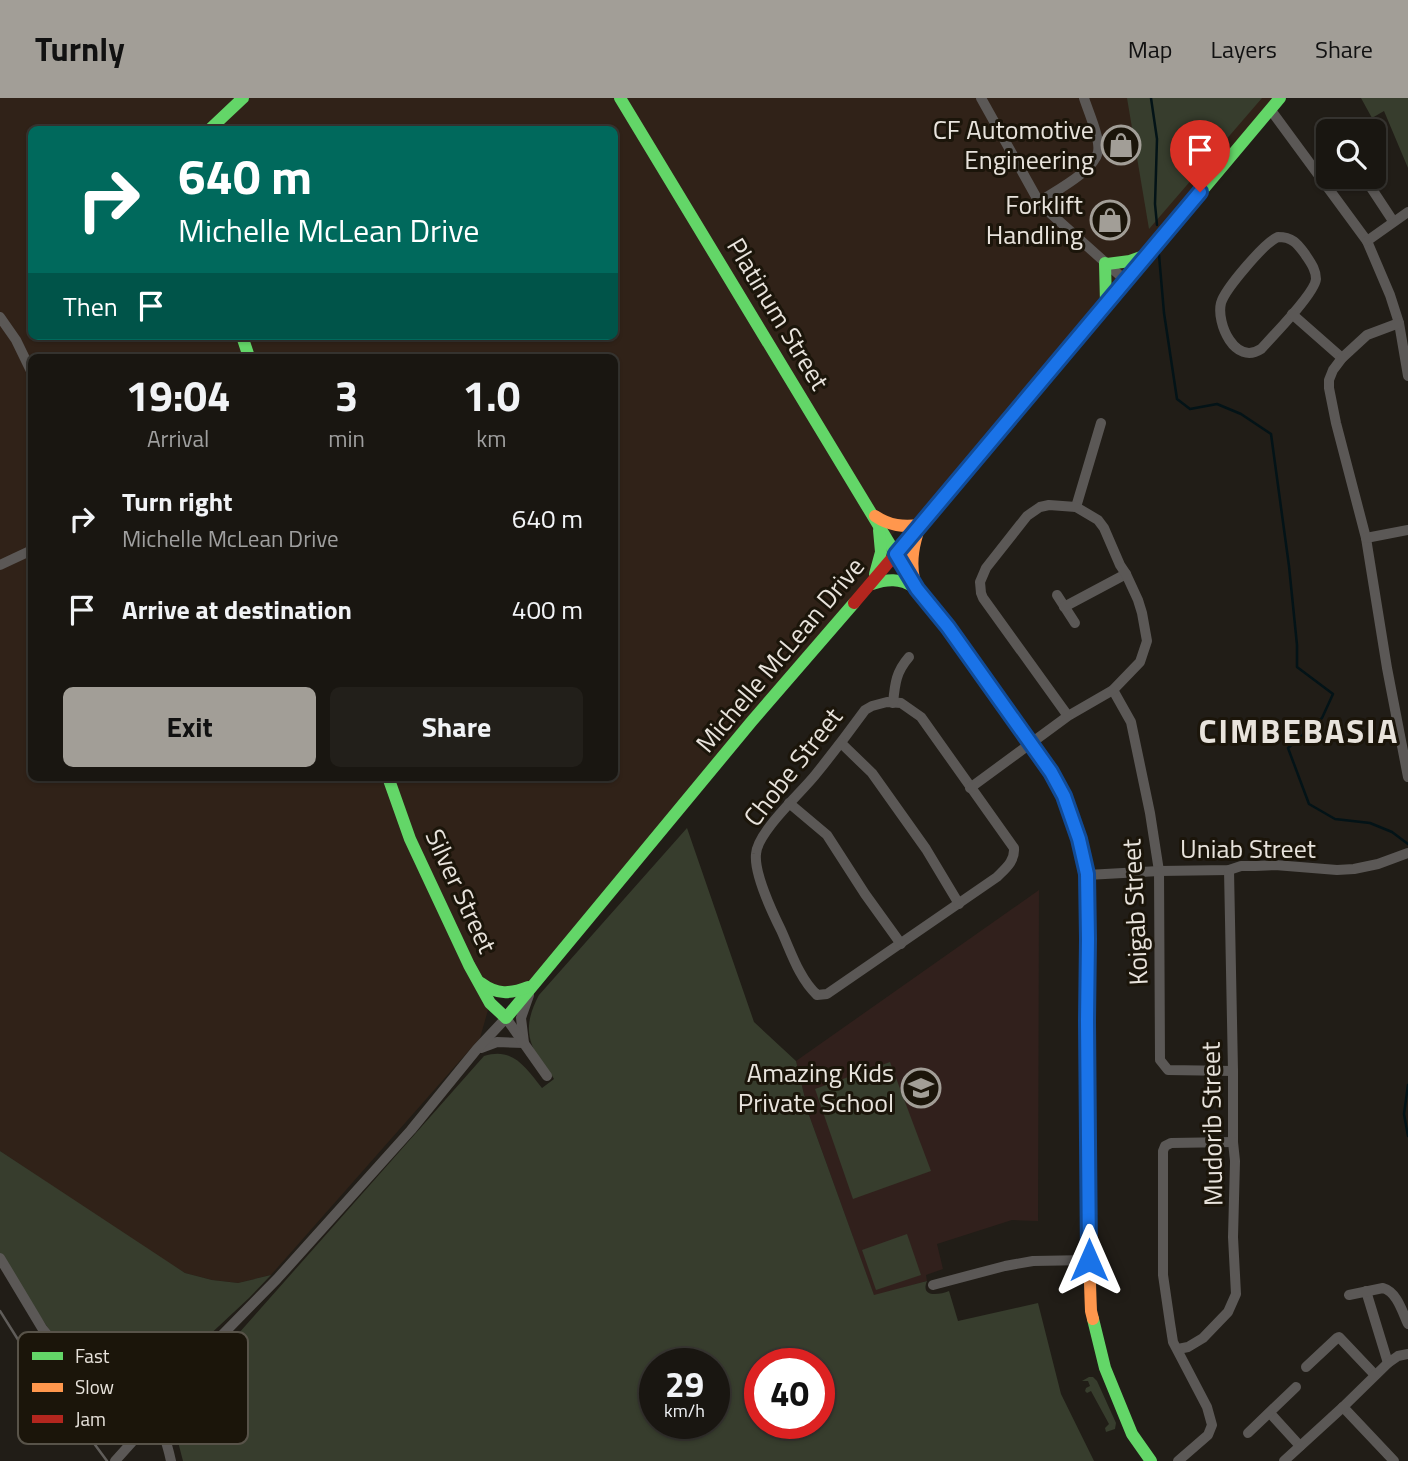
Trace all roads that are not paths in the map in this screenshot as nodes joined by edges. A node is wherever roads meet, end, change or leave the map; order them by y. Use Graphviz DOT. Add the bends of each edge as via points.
graph roads {
  1 [pos="243,98"];
  2 [pos="620,98"];
  3 [pos="981,98"];
  4 [pos="1084,98"];
  5 [pos="1280,98"];
  6 [pos="1270,109"];
  7 [pos="213,126"];
  8 [pos="1372,189"];
  9 [pos="1039,202"];
  10 [pos="1408,212"];
  11 [pos="1393,221"];
  12 [pos="1367,241"];
  13 [pos="1147,255"];
  14 [pos="1106,264"];
  15 [pos="1126,281"];
  16 [pos="1106,303"];
  17 [pos="1292,314"];
  18 [pos="0,317"];
  19 [pos="1399,323"];
  20 [pos="1342,358"];
  21 [pos="28,365"];
  22 [pos="1408,376"];
  23 [pos="1101,423"];
  24 [pos="1076,507"];
  25 [pos="875,516"];
  26 [pos="920,524"];
  27 [pos="1408,530"];
  28 [pos="1366,538"];
  29 [pos="28,552"];
  30 [pos="896,554"];
  31 [pos="0,565"];
  32 [pos="1126,574"];
  33 [pos="869,586"];
  34 [pos="917,589"];
  35 [pos="1057,595"];
  36 [pos="1064,607"];
  37 [pos="1075,623"];
  38 [pos="909,657"];
  39 [pos="1114,690"];
  40 [pos="893,702"];
  41 [pos="1068,716"];
  42 [pos="1030,742"];
  43 [pos="841,743"];
  44 [pos="1408,777"];
  45 [pos="389,781"];
  46 [pos="970,788"];
  47 [pos="789,803"];
  48 [pos="1408,853"];
  49 [pos="1229,870"];
  50 [pos="1159,871"];
  51 [pos="1087,874"];
  52 [pos="959,904"];
  53 [pos="901,944"];
  54 [pos="478,980"];
  55 [pos="533,985"];
  56 [pos="506,1018"];
  57 [pos="524,1043"];
  58 [pos="477,1049"];
  59 [pos="1233,1071"];
  60 [pos="547,1076"];
  61 [pos="1233,1142"];
  62 [pos="0,1258"];
  63 [pos="1089,1260"];
  64 [pos="933,1285"];
  65 [pos="1366,1291"];
  66 [pos="1349,1295"];
  67 [pos="1408,1324"];
  68 [pos="45,1332"];
  69 [pos="225,1332"];
  70 [pos="1178,1349"];
  71 [pos="1408,1354"];
  72 [pos="1388,1363"];
  73 [pos="1306,1367"];
  74 [pos="1376,1375"];
  75 [pos="1296,1387"];
  76 [pos="1343,1407"];
  77 [pos="1270,1413"];
  78 [pos="1248,1433"];
  79 [pos="130,1444"];
  80 [pos="1300,1446"];
  81 [pos="115,1461"];
  82 [pos="1151,1461"];
  83 [pos="1178,1461"];
  84 [pos="1284,1461"];
  85 [pos="1394,1461"];
  1 -- 7 [label="street"];
  2 -- 25 [label="street, Platinum Street"];
  3 -- 9 [label="street"];
  4 -- 9 [label="street" via="1097,141 1095,159"];
  5 -- 6 [label="street, Michelle McLean Drive"];
  6 -- 12 [label="street"];
  6 -- 13 [label="street, Michelle McLean Drive"];
  8 -- 11 [label="street"];
  9 -- 14 [label="street"];
  10 -- 11 [label="street"];
  11 -- 12 [label="street"];
  12 -- 19 [label="street"];
  13 -- 14 [label="street"];
  13 -- 15 [label="street, Michelle McLean Drive"];
  14 -- 15 [label="street"];
  14 -- 16 [label="street"];
  15 -- 16 [label="street, Michelle McLean Drive"];
  16 -- 26 [label="street, Michelle McLean Drive"];
  17 -- 17 [label="street" via="1261,349 1248,354 1234,345 1221,318 1222,303 1231,286 1278,237 1295,242 1315,272 1314,286"];
  17 -- 20 [label="street"];
  18 -- 21 [label="street"];
  19 -- 20 [label="street" via="1367,335"];
  19 -- 22 [label="street"];
  20 -- 28 [label="street" via="1329,388"];
  23 -- 24 [label="street"];
  24 -- 32 [label="street" via="1104,528"];
  24 -- 41 [label="street" via="1049,505 1034,510 980,582 983,598"];
  25 -- 26 [label="street" via="893,526"];
  25 -- 30 [label="street, Platinum Street"];
  25 -- 33 [label="street" via="881,546"];
  26 -- 30 [label="street, Michelle McLean Drive"];
  26 -- 34 [label="street" via="911,557"];
  27 -- 28 [label="street"];
  28 -- 44 [label="street"];
  29 -- 31 [label="street"];
  30 -- 33 [label="street, Michelle McLean Drive"];
  30 -- 34 [label="street, Platinum Street"];
  32 -- 36 [label="street"];
  32 -- 39 [label="street" via="1142,613 1147,641 1140,662"];
  33 -- 34 [label="street" via="891,579"];
  33 -- 55 [label="street, Michelle McLean Drive"];
  34 -- 42 [label="street, Platinum Street"];
  35 -- 36 [label="street"];
  36 -- 37 [label="street"];
  38 -- 40 [label="street" via="899,669"];
  39 -- 41 [label="street"];
  39 -- 50 [label="street, Koigab Street" via="1131,722"];
  40 -- 43 [label="street, Chobe Street" via="865,710"];
  40 -- 46 [label="street, Chobe Street" via="921,717"];
  41 -- 42 [label="street"];
  42 -- 46 [label="street"];
  42 -- 51 [label="street, Platinum Street" via="1064,796"];
  43 -- 47 [label="street, Chobe Street"];
  43 -- 52 [label="street" via="872,773"];
  45 -- 54 [label="street, Silver Street" via="410,839"];
  46 -- 52 [label="street, Chobe Street" via="1014,848 1014,856 997,877"];
  47 -- 53 [label="street" via="827,835"];
  47 -- 53 [label="street, Chobe Street" via="755,853 777,923 812,990 817,995 827,994"];
  48 -- 49 [label="street, Uniab Street" via="1354,869 1275,865"];
  49 -- 50 [label="street, Uniab Street"];
  49 -- 59 [label="street, Mudorib Street"];
  50 -- 51 [label="street, Uniab Street"];
  50 -- 59 [label="street, Koigab Street" via="1160,1060 1168,1070"];
  51 -- 63 [label="street, Platinum Street"];
  52 -- 53 [label="street, Chobe Street"];
  54 -- 55 [label="street" via="498,993"];
  54 -- 56 [label="street, Silver Street" via="490,1003"];
  55 -- 56 [label="street, Michelle McLean Drive"];
  55 -- 57 [label="street" via="521,1018"];
  56 -- 57 [label="street"];
  56 -- 58 [label="street"];
  57 -- 58 [label="street" via="497,1042"];
  57 -- 60 [label="street"];
  58 -- 69 [label="street" via="411,1130"];
  59 -- 61 [label="street, Mudorib Street"];
  61 -- 70 [label="street, Mudorib Street" via="1236,1294 1228,1312 1203,1338"];
  61 -- 70 [label="street" via="1171,1143 1163,1151 1163,1275 1171,1333"];
  62 -- 68 [label="street"];
  63 -- 64 [label="street" via="1015,1264"];
  63 -- 82 [label="street, Platinum Street" via="1091,1311 1105,1368 1132,1434"];
  65 -- 66 [label="street"];
  65 -- 67 [label="street" via="1388,1289"];
  65 -- 72 [label="street"];
  70 -- 83 [label="street" via="1212,1425 1208,1435"];
  71 -- 72 [label="street"];
  72 -- 74 [label="street"];
  73 -- 74 [label="street" via="1339,1338"];
  74 -- 76 [label="street"];
  75 -- 77 [label="street"];
  76 -- 80 [label="street"];
  76 -- 85 [label="street"];
  77 -- 78 [label="street"];
  77 -- 80 [label="street"];
  79 -- 81 [label="street"];
  80 -- 84 [label="street"];
}
